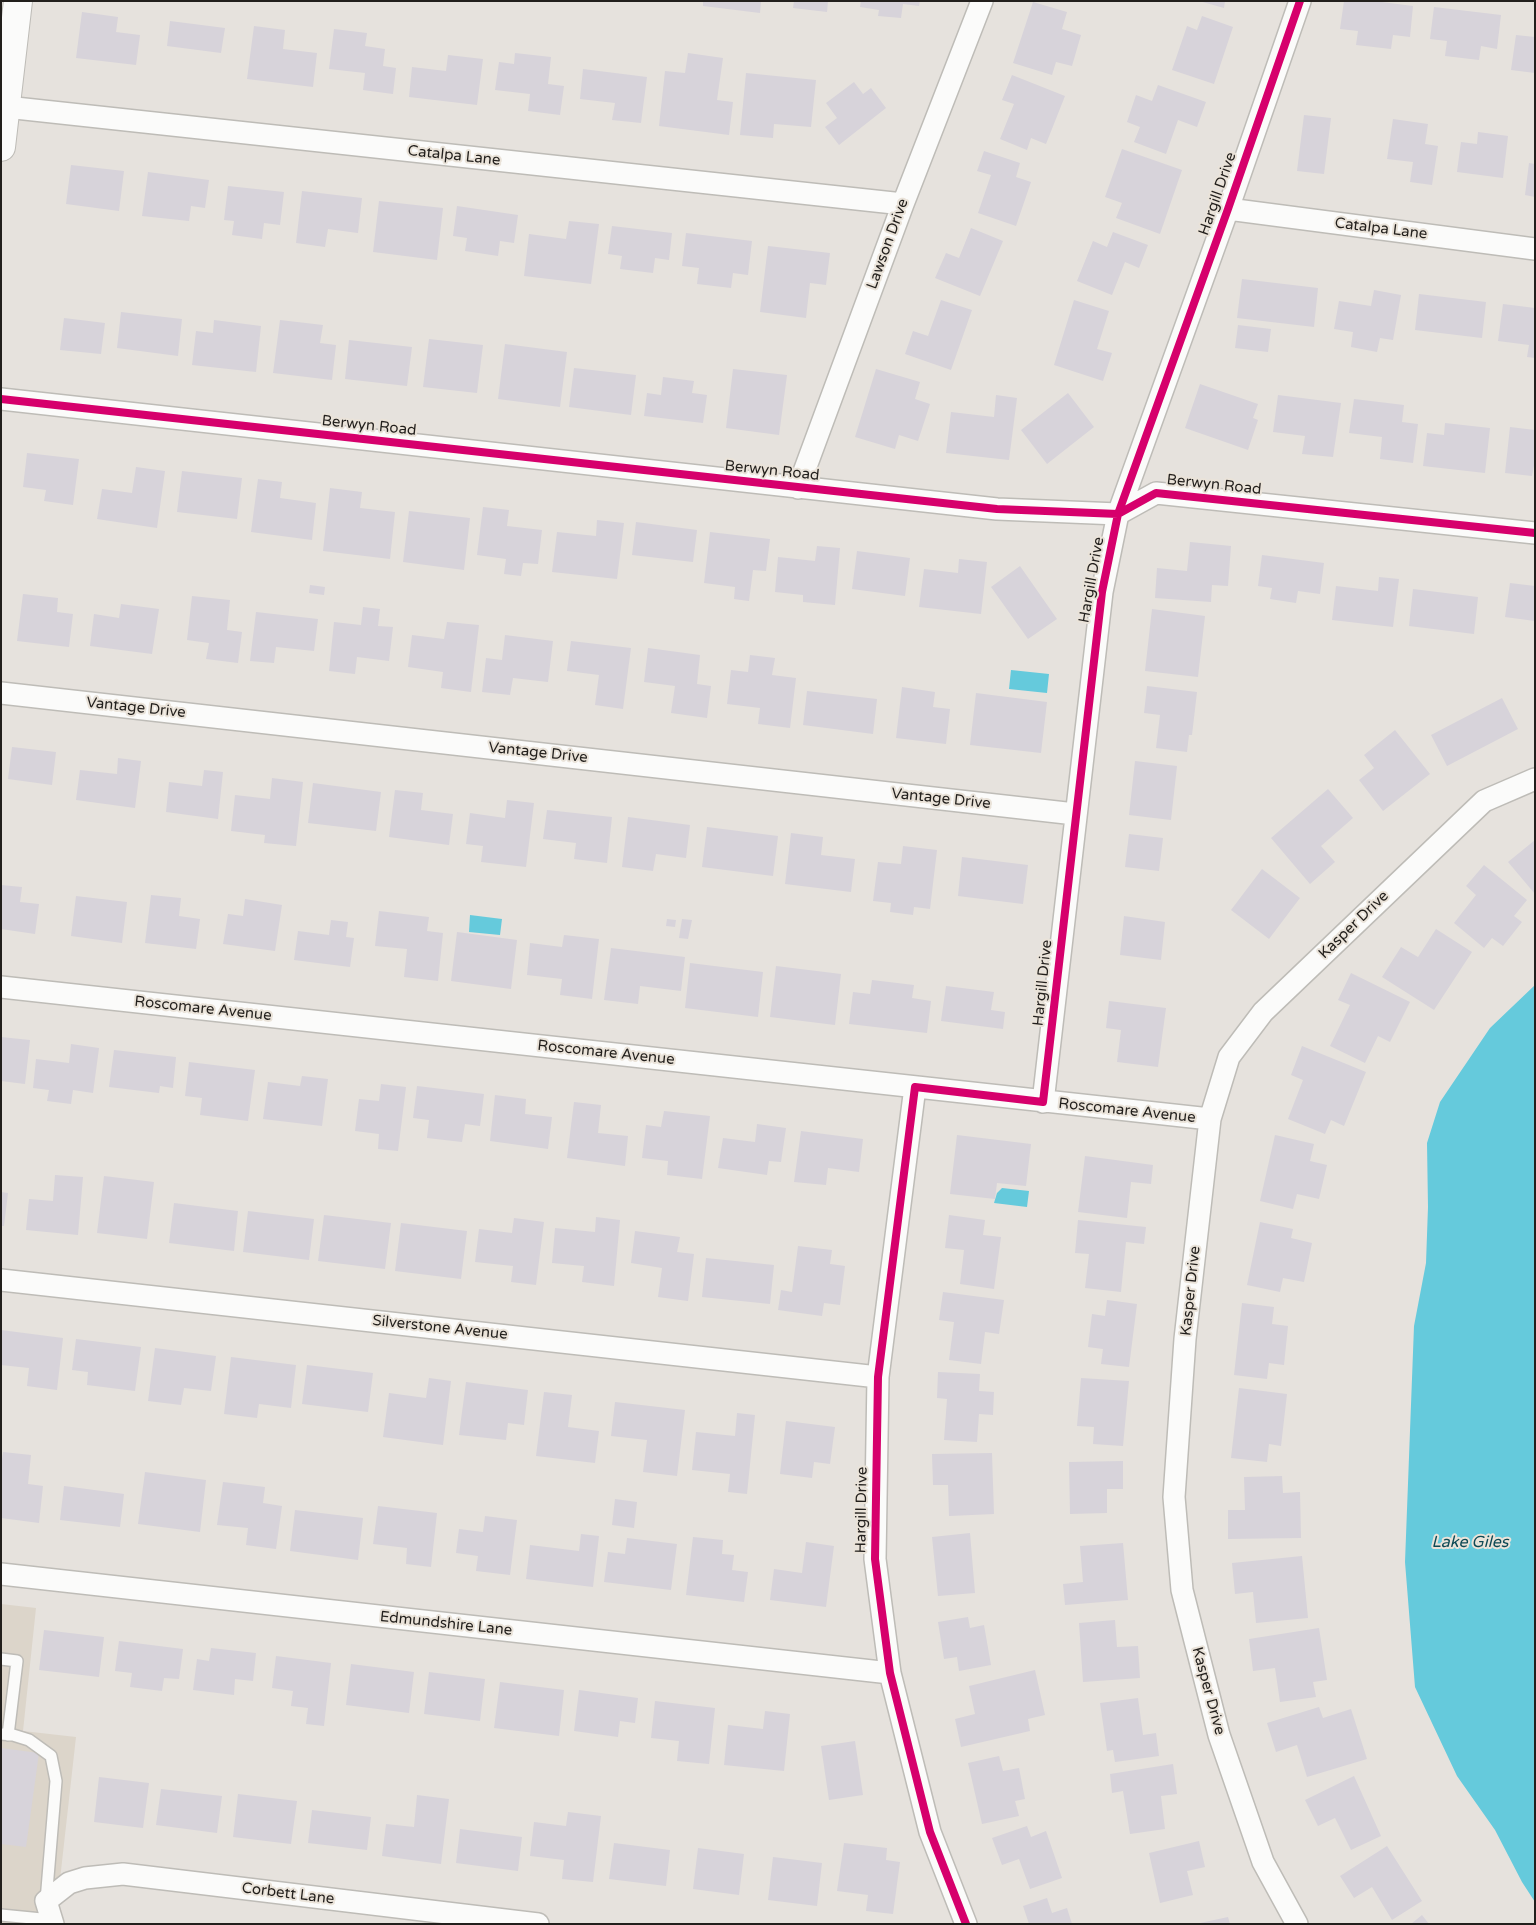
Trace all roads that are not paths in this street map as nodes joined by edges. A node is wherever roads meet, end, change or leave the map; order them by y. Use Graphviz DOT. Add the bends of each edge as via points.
graph roads {
  1 [pos="18,1"];
  2 [pos="982,1"];
  3 [pos="1300,1"];
  4 [pos="7,39"];
  5 [pos="6,107"];
  6 [pos="1,147"];
  7 [pos="903,204"];
  8 [pos="1228,209"];
  9 [pos="1535,249"];
  10 [pos="1,399"];
  11 [pos="798,488"];
  12 [pos="1118,514"];
  13 [pos="1535,533"];
  14 [pos="1,693"];
  15 [pos="1535,779"];
  16 [pos="1075,814"];
  17 [pos="1,987"];
  18 [pos="915,1087"];
  19 [pos="1044,1102"];
  20 [pos="1210,1119"];
  21 [pos="1,1280"];
  22 [pos="878,1376"];
  23 [pos="1,1574"];
  24 [pos="1,1659"];
  25 [pos="890,1673"];
  26 [pos="7,1699"];
  27 [pos="4,1734"];
  28 [pos="1,1915"];
  29 [pos="50,1915"];
  30 [pos="15,1920"];
  31 [pos="538,1924"];
  32 [pos="966,1924"];
  33 [pos="1297,1924"];
  1 -- 4 [label="street"];
  2 -- 7 [label="street, Lawson Drive"];
  3 -- 8 [label="street, Hargill Drive"];
  4 -- 5 [label="street"];
  5 -- 6 [label="street"];
  5 -- 7 [label="street, Catalpa Lane"];
  7 -- 11 [label="street, Lawson Drive"];
  8 -- 9 [label="street, Catalpa Lane"];
  8 -- 12 [label="street, Hargill Drive"];
  10 -- 11 [label="street, Berwyn Road"];
  11 -- 12 [label="street, Berwyn Road" via="997,510"];
  12 -- 13 [label="street, Berwyn Road" via="1156,493"];
  12 -- 16 [label="street, Hargill Drive" via="1102,592"];
  14 -- 16 [label="street, Vantage Drive"];
  15 -- 20 [label="street, Kasper Drive" via="1484,801 1263,1012 1229,1057"];
  16 -- 19 [label="street, Hargill Drive"];
  17 -- 18 [label="street, Roscomare Avenue"];
  18 -- 19 [label="street, Roscomare Avenue"];
  18 -- 22 [label="street, Hargill Drive"];
  19 -- 20 [label="street, Roscomare Avenue"];
  20 -- 33 [label="street, Kasper Drive" via="1185,1339 1174,1496 1182,1590 1219,1735 1263,1862"];
  21 -- 22 [label="street, Silverstone Avenue"];
  22 -- 25 [label="street, Hargill Drive" via="875,1559"];
  23 -- 25 [label="street, Edmundshire Lane"];
  24 -- 26 [label="lane" via="17,1661"];
  25 -- 32 [label="street, Hargill Drive" via="930,1832"];
  26 -- 27 [label="lane"];
  27 -- 29 [label="lane" via="29,1740 51,1756 56,1781"];
  28 -- 30 [label="lane"];
  29 -- 30 [label="lane"];
  29 -- 31 [label="street, Corbett Lane" via="69,1883 123,1874"];
}
